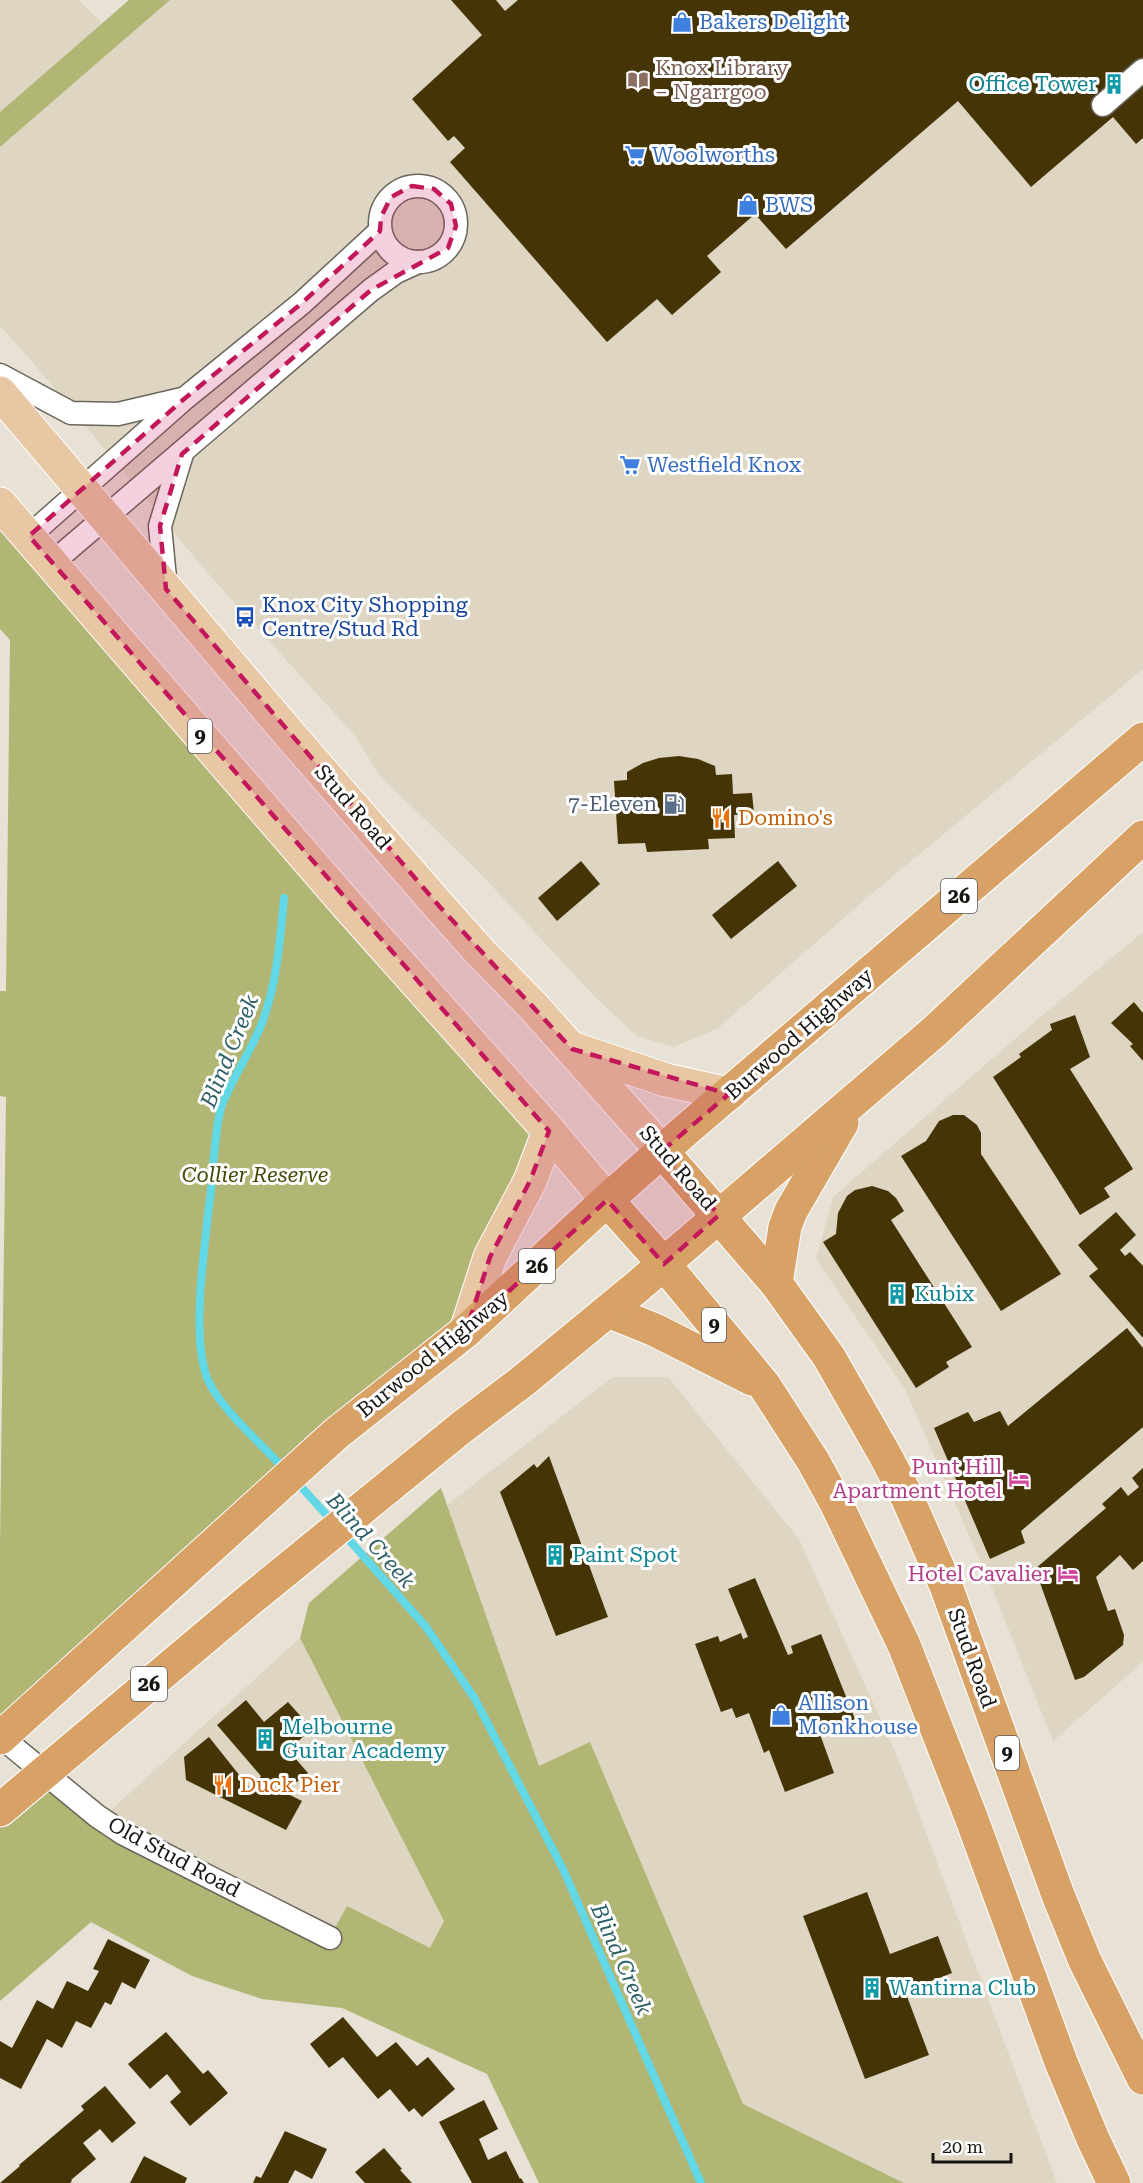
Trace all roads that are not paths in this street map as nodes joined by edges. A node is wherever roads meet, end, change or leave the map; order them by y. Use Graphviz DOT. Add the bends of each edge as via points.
graph roads {
  1 [pos="1143,70"];
  2 [pos="1103,105"];
  3 [pos="380,231"];
  4 [pos="418,262"];
  5 [pos="0,375"];
  6 [pos="0,393"];
  7 [pos="184,399"];
  8 [pos="182,454"];
  9 [pos="82,489"];
  10 [pos="0,504"];
  11 [pos="105,516"];
  12 [pos="29,536"];
  13 [pos="52,563"];
  14 [pos="166,589"];
  15 [pos="1143,739"];
  16 [pos="1143,837"];
  17 [pos="572,1049"];
  18 [pos="729,1094"];
  19 [pos="855,1100"];
  20 [pos="549,1131"];
  21 [pos="662,1151"];
  22 [pos="607,1200"];
  23 [pos="719,1215"];
  24 [pos="664,1264"];
  25 [pos="776,1283"];
  26 [pos="608,1311"];
  27 [pos="466,1331"];
  28 [pos="765,1385"];
  29 [pos="0,1737"];
  30 [pos="44,1773"];
  31 [pos="0,1810"];
  32 [pos="330,1938"];
  33 [pos="1143,2078"];
  34 [pos="1114,2183"];
  1 -- 2 [label="street"];
  3 -- 4 [label="street" via="398,257"];
  3 -- 4 [label="street" via="385,206 401,190 423,186 444,196 455,215 454,237 440,256"];
  3 -- 7 [label="street" via="302,303"];
  4 -- 8 [label="street" via="371,290"];
  5 -- 7 [label="street" via="71,413 118,414"];
  6 -- 9 [label="main road, Stud Road / 9"];
  7 -- 9 [label="street"];
  8 -- 11 [label="street"];
  8 -- 14 [label="street" via="160,526"];
  9 -- 11 [label="main road, Stud Road / 9"];
  9 -- 12 [label="street"];
  10 -- 12 [label="main road, 9"];
  11 -- 13 [label="street"];
  11 -- 14 [label="main road, Stud Road / 9"];
  12 -- 13 [label="main road, 9"];
  13 -- 20 [label="main road, 9" via="349,907"];
  14 -- 17 [label="main road, Stud Road / 9" via="424,889"];
  15 -- 18 [label="highway, Burwood Highway / 26"];
  16 -- 19 [label="highway, 26"];
  17 -- 18 [label="main road" via="666,1080"];
  17 -- 21 [label="main road, Stud Road / 9"];
  18 -- 21 [label="highway, Burwood Highway / 26"];
  19 -- 23 [label="highway, 26"];
  19 -- 25 [label="highway" via="791,1211"];
  20 -- 22 [label="main road, 9"];
  20 -- 27 [label="main road" via="530,1181 490,1257"];
  21 -- 22 [label="highway, Burwood Highway / 26"];
  21 -- 23 [label="highway, Stud Road / 9"];
  22 -- 24 [label="highway, 9"];
  22 -- 27 [label="highway, Burwood Highway / 26"];
  23 -- 24 [label="highway, 26"];
  23 -- 25 [label="highway, Stud Road / 9"];
  24 -- 26 [label="highway, 26"];
  24 -- 28 [label="highway, 9"];
  25 -- 33 [label="highway, Stud Road / 9" via="829,1357 885,1455 928,1542 1058,1895 1085,1961"];
  26 -- 28 [label="highway"];
  26 -- 30 [label="highway, 26" via="247,1602"];
  27 -- 29 [label="highway, Burwood Highway / 26" via="355,1418"];
  28 -- 34 [label="highway, 9" via="813,1461 900,1636 1061,2062"];
  29 -- 30 [label="street, Old Stud Road"];
  30 -- 31 [label="highway, 26"];
  30 -- 32 [label="street, Old Stud Road" via="124,1834"];
}
